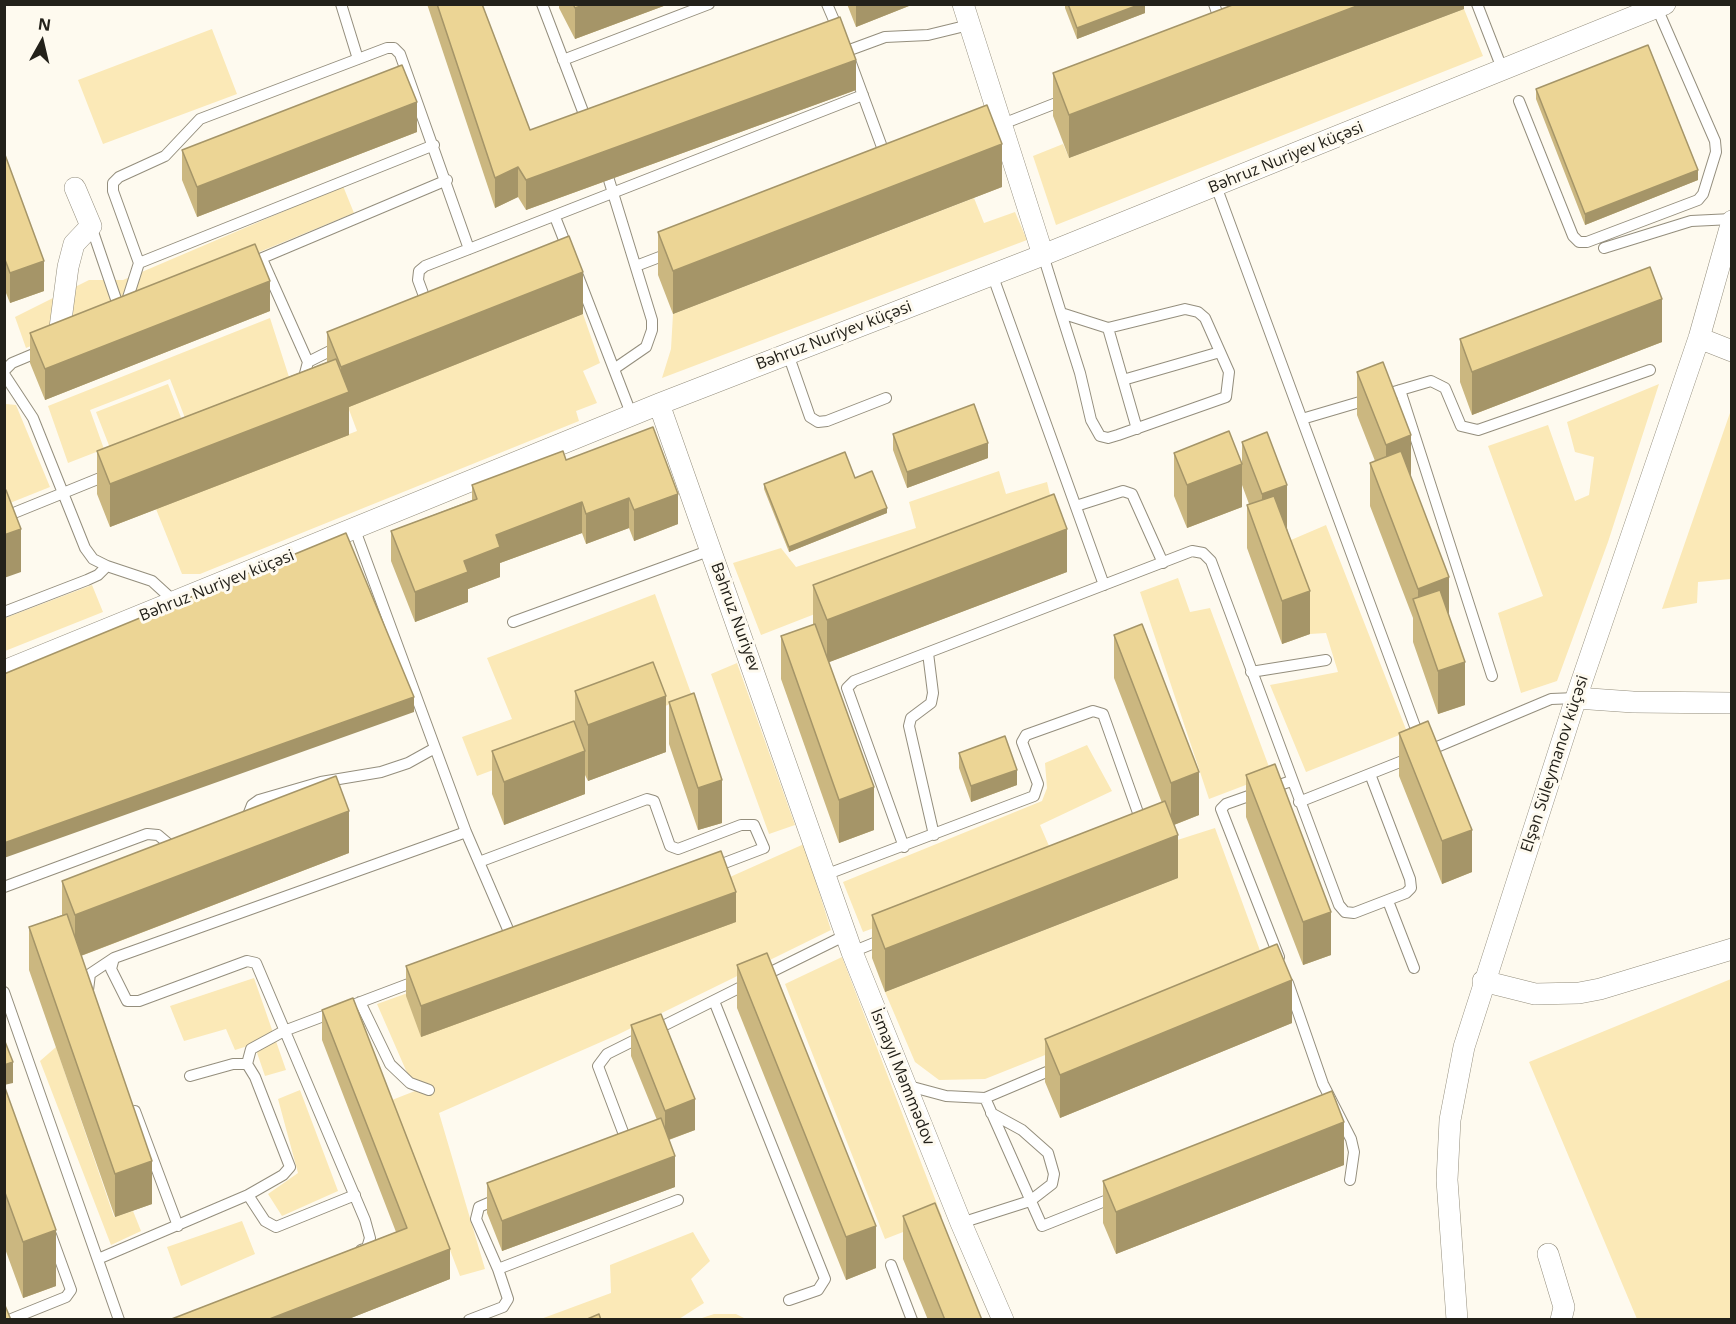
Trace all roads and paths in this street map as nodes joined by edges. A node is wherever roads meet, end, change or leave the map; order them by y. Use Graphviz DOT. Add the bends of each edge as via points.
graph roads {
  1 [pos="341,4"];
  2 [pos="542,4"];
  3 [pos="709,4"];
  4 [pos="827,4"];
  5 [pos="963,4"];
  6 [pos="1214,4"];
  7 [pos="1477,4"];
  8 [pos="1661,6"];
  9 [pos="969,25"];
  10 [pos="1227,38"];
  11 [pos="847,51"];
  12 [pos="358,60"];
  13 [pos="563,60"];
  14 [pos="1503,72"];
  15 [pos="863,95"];
  16 [pos="1076,96"];
  17 [pos="1520,101"];
  18 [pos="995,127"];
  19 [pos="593,137"];
  20 [pos="434,145"];
  21 [pos="901,163"];
  22 [pos="890,167"];
  23 [pos="879,172"];
  24 [pos="447,180"];
  25 [pos="609,180"];
  26 [pos="1216,186"];
  27 [pos="75,188"];
  28 [pos="615,194"];
  29 [pos="1687,204"];
  30 [pos="555,217"];
  31 [pos="1731,220"];
  32 [pos="1691,221"];
  33 [pos="91,226"];
  34 [pos="1604,248"];
  35 [pos="470,249"];
  36 [pos="680,249"];
  37 [pos="1043,255"];
  38 [pos="262,259"];
  39 [pos="138,263"];
  40 [pos="636,266"];
  41 [pos="241,267"];
  42 [pos="992,274"];
  43 [pos="429,310"];
  44 [pos="1061,313"];
  45 [pos="1108,328"];
  46 [pos="1699,338"];
  47 [pos="64,341"];
  48 [pos="348,343"];
  49 [pos="1731,351"];
  50 [pos="1220,352"];
  51 [pos="788,354"];
  52 [pos="308,362"];
  53 [pos="614,369"];
  54 [pos="1650,370"];
  55 [pos="4,373"];
  56 [pos="1123,380"];
  57 [pos="1400,390"];
  58 [pos="300,393"];
  59 [pos="886,398"];
  60 [pos="659,405"];
  61 [pos="632,416"];
  62 [pos="1302,419"];
  63 [pos="1137,429"];
  64 [pos="118,471"];
  65 [pos="63,493"];
  66 [pos="1076,506"];
  67 [pos="4,517"];
  68 [pos="355,530"];
  69 [pos="711,550"];
  70 [pos="1163,563"];
  71 [pos="107,566"];
  72 [pos="1104,585"];
  73 [pos="176,602"];
  74 [pos="4,612"];
  75 [pos="513,622"];
  76 [pos="928,653"];
  77 [pos="1326,660"];
  78 [pos="4,670"];
  79 [pos="1251,672"];
  80 [pos="1492,676"];
  81 [pos="1576,698"];
  82 [pos="1731,703"];
  83 [pos="435,748"];
  84 [pos="1425,752"];
  85 [pos="1370,774"];
  86 [pos="1291,781"];
  87 [pos="1299,801"];
  88 [pos="811,830"];
  89 [pos="466,832"];
  90 [pos="934,835"];
  91 [pos="236,836"];
  92 [pos="1138,836"];
  93 [pos="904,847"];
  94 [pos="193,850"];
  95 [pos="479,862"];
  96 [pos="699,873"];
  97 [pos="825,875"];
  98 [pos="4,887"];
  99 [pos="1388,901"];
  100 [pos="896,934"];
  101 [pos="525,940"];
  102 [pos="849,943"];
  103 [pos="1731,949"];
  104 [pos="114,958"];
  105 [pos="1414,968"];
  106 [pos="426,977"];
  107 [pos="1483,981"];
  108 [pos="4,992"];
  109 [pos="91,997"];
  110 [pos="714,1001"];
  111 [pos="360,1002"];
  112 [pos="284,1031"];
  113 [pos="1070,1062"];
  114 [pos="247,1064"];
  115 [pos="190,1076"];
  116 [pos="905,1085"];
  117 [pos="429,1090"];
  118 [pos="129,1097"];
  119 [pos="985,1098"];
  120 [pos="1333,1105"];
  121 [pos="1322,1109"];
  122 [pos="991,1113"];
  123 [pos="612,1154"];
  124 [pos="1350,1180"];
  125 [pos="1126,1192"];
  126 [pos="513,1193"];
  127 [pos="248,1195"];
  128 [pos="355,1195"];
  129 [pos="678,1200"];
  130 [pos="1030,1201"];
  131 [pos="961,1222"];
  132 [pos="178,1226"];
  133 [pos="48,1228"];
  134 [pos="1548,1254"];
  135 [pos="346,1256"];
  136 [pos="98,1260"];
  137 [pos="891,1265"];
  138 [pos="498,1269"];
  139 [pos="789,1300"];
  140 [pos="9,1320"];
  141 [pos="118,1320"];
  142 [pos="469,1320"];
  143 [pos="912,1320"];
  144 [pos="1003,1320"];
  145 [pos="1457,1320"];
  146 [pos="1562,1320"];
  1 -- 12 [label="lane"];
  2 -- 13 [label="lane"];
  3 -- 13 [label="lane"];
  4 -- 11 [label="lane"];
  5 -- 9 [label="street"];
  6 -- 10 [label="lane"];
  7 -- 14 [label="lane"];
  8 -- 14 [label="street, Bəhruz Nuriyev küçəsi"];
  8 -- 29 [label="lane" via="1715,141 1716,152 1703,194"];
  9 -- 11 [label="lane" via="928,35 885,37"];
  9 -- 18 [label="street"];
  11 -- 15 [label="lane"];
  12 -- 20 [label="lane" via="387,48 400,54"];
  12 -- 39 [label="lane" via="200,119 165,156 119,177 113,183 113,191"];
  13 -- 19 [label="lane"];
  14 -- 26 [label="street, Bəhruz Nuriyev küçəsi"];
  15 -- 22 [label="lane"];
  15 -- 28 [label="lane"];
  16 -- 18 [label="lane"];
  17 -- 29 [label="lane" via="1573,236 1579,242"];
  18 -- 37 [label="street"];
  20 -- 24 [label="lane"];
  20 -- 39 [label="lane"];
  21 -- 22 [label="lane"];
  22 -- 23 [label="lane"];
  24 -- 35 [label="lane"];
  24 -- 38 [label="lane"];
  25 -- 28 [label="lane"];
  26 -- 37 [label="street, Bəhruz Nuriyev küçəsi"];
  26 -- 62 [label="lane"];
  27 -- 33 [label="street"];
  28 -- 30 [label="lane"];
  28 -- 40 [label="lane"];
  29 -- 32 [label="lane"];
  30 -- 35 [label="lane"];
  30 -- 53 [label="lane" via="564,255"];
  31 -- 32 [label="lane"];
  31 -- 46 [label="street, Elşən Süleymanov küçəsi"];
  32 -- 34 [label="lane"];
  33 -- 39 [label="lane" via="122,316"];
  33 -- 47 [label="street" via="74,244 68,267"];
  35 -- 43 [label="lane" via="419,271 418,280"];
  36 -- 40 [label="lane"];
  37 -- 42 [label="street, Bəhruz Nuriyev küçəsi"];
  37 -- 44 [label="lane"];
  38 -- 41 [label="lane"];
  38 -- 52 [label="lane"];
  40 -- 53 [label="lane" via="652,330 646,347"];
  42 -- 51 [label="street, Bəhruz Nuriyev küçəsi"];
  42 -- 66 [label="lane"];
  44 -- 45 [label="lane"];
  44 -- 63 [label="lane" via="1100,436 1108,438"];
  45 -- 50 [label="lane" via="1190,309 1205,318"];
  45 -- 56 [label="lane"];
  46 -- 49 [label="street"];
  46 -- 81 [label="street, Elşən Süleymanov küçəsi"];
  47 -- 55 [label="lane" via="12,363"];
  48 -- 52 [label="lane"];
  50 -- 56 [label="lane"];
  50 -- 63 [label="lane" via="1229,372 1226,397"];
  51 -- 59 [label="lane" via="810,417 818,422"];
  51 -- 60 [label="street, Bəhruz Nuriyev küçəsi"];
  52 -- 58 [label="lane"];
  53 -- 61 [label="lane"];
  54 -- 57 [label="lane" via="1478,430 1461,426 1440,383 1431,381"];
  55 -- 65 [label="lane" via="33,418"];
  56 -- 63 [label="lane"];
  57 -- 62 [label="lane"];
  57 -- 80 [label="lane"];
  60 -- 61 [label="street, Bəhruz Nuriyev küçəsi"];
  60 -- 69 [label="street, Bəhruz Nuriyev"];
  61 -- 68 [label="street, Bəhruz Nuriyev küçəsi"];
  62 -- 84 [label="lane"];
  64 -- 65 [label="lane"];
  65 -- 67 [label="lane"];
  65 -- 71 [label="lane" via="85,549 93,559"];
  66 -- 70 [label="lane" via="1123,492 1132,494"];
  66 -- 72 [label="lane"];
  68 -- 73 [label="street, Bəhruz Nuriyev küçəsi"];
  68 -- 83 [label="lane"];
  69 -- 75 [label="lane"];
  69 -- 88 [label="street, Bəhruz Nuriyev"];
  70 -- 72 [label="lane"];
  70 -- 79 [label="lane" via="1192,551 1211,561"];
  71 -- 73 [label="lane" via="152,581"];
  71 -- 74 [label="lane" via="87,580"];
  72 -- 76 [label="lane"];
  73 -- 78 [label="street, Bəhruz Nuriyev küçəsi"];
  76 -- 90 [label="lane" via="931,703 911,717 909,726"];
  76 -- 93 [label="lane" via="854,681 847,688"];
  77 -- 79 [label="lane"];
  79 -- 86 [label="lane"];
  81 -- 82 [label="street"];
  81 -- 84 [label="lane" via="1551,699"];
  81 -- 107 [label="street, Elşən Süleymanov küçəsi"];
  83 -- 89 [label="lane"];
  83 -- 91 [label="lane" via="408,764 321,782 260,800 252,805 242,831"];
  84 -- 85 [label="lane"];
  85 -- 87 [label="lane"];
  85 -- 99 [label="lane" via="1410,879 1411,888"];
  86 -- 87 [label="lane"];
  86 -- 120 [label="lane" via="1221,809"];
  87 -- 99 [label="lane" via="1345,912 1354,913"];
  88 -- 97 [label="street, İsmayıl Məmmədov"];
  89 -- 95 [label="lane"];
  89 -- 104 [label="lane"];
  90 -- 92 [label="lane" via="1034,796 1038,784 1022,742 1026,735 1093,711 1103,714 1137,809 1143,830"];
  90 -- 93 [label="lane"];
  93 -- 97 [label="lane"];
  94 -- 98 [label="lane" via="183,853 158,834 147,834"];
  95 -- 96 [label="lane" via="647,799 654,801 670,846 678,849 741,825 754,825 764,848"];
  95 -- 101 [label="lane" via="509,946"];
  97 -- 102 [label="street, İsmayıl Məmmədov"];
  99 -- 105 [label="lane"];
  100 -- 102 [label="lane"];
  102 -- 110 [label="lane"];
  102 -- 116 [label="street, İsmayıl Məmmədov"];
  103 -- 107 [label="street" via="1579,993 1535,994"];
  104 -- 109 [label="lane" via="90,974 87,986"];
  104 -- 112 [label="lane" via="111,969 127,1002 247,961 256,963"];
  106 -- 111 [label="lane"];
  107 -- 145 [label="street, Elşən Süleymanov küçəsi" via="1464,1047 1450,1120 1447,1209"];
  108 -- 136 [label="lane"];
  110 -- 123 [label="lane" via="607,1054 598,1066 627,1140 624,1149"];
  110 -- 139 [label="lane" via="825,1279 818,1290"];
  111 -- 112 [label="lane"];
  111 -- 117 [label="lane" via="390,1064 410,1083"];
  112 -- 114 [label="lane" via="251,1049"];
  112 -- 128 [label="lane"];
  113 -- 119 [label="lane"];
  114 -- 115 [label="lane"];
  114 -- 127 [label="lane" via="290,1167"];
  116 -- 119 [label="lane" via="946,1096"];
  116 -- 131 [label="street, İsmayıl Məmmədov"];
  118 -- 132 [label="lane"];
  119 -- 122 [label="lane"];
  120 -- 121 [label="lane"];
  120 -- 124 [label="lane" via="1354,1152"];
  122 -- 130 [label="lane"];
  122 -- 130 [label="lane" via="1022,1130 1048,1153 1054,1174 1052,1184"];
  125 -- 130 [label="lane" via="1042,1226"];
  126 -- 138 [label="lane" via="479,1206 476,1219"];
  127 -- 128 [label="lane" via="265,1221 276,1227"];
  127 -- 132 [label="lane"];
  128 -- 135 [label="lane" via="370,1238 367,1248"];
  129 -- 138 [label="lane"];
  130 -- 131 [label="lane"];
  131 -- 144 [label="street, İsmayıl Məmmədov"];
  132 -- 136 [label="lane"];
  133 -- 140 [label="lane" via="71,1290 66,1297"];
  134 -- 146 [label="street" via="1564,1307"];
  136 -- 141 [label="lane"];
  137 -- 143 [label="lane"];
  138 -- 142 [label="lane" via="508,1299 503,1307"];
}
